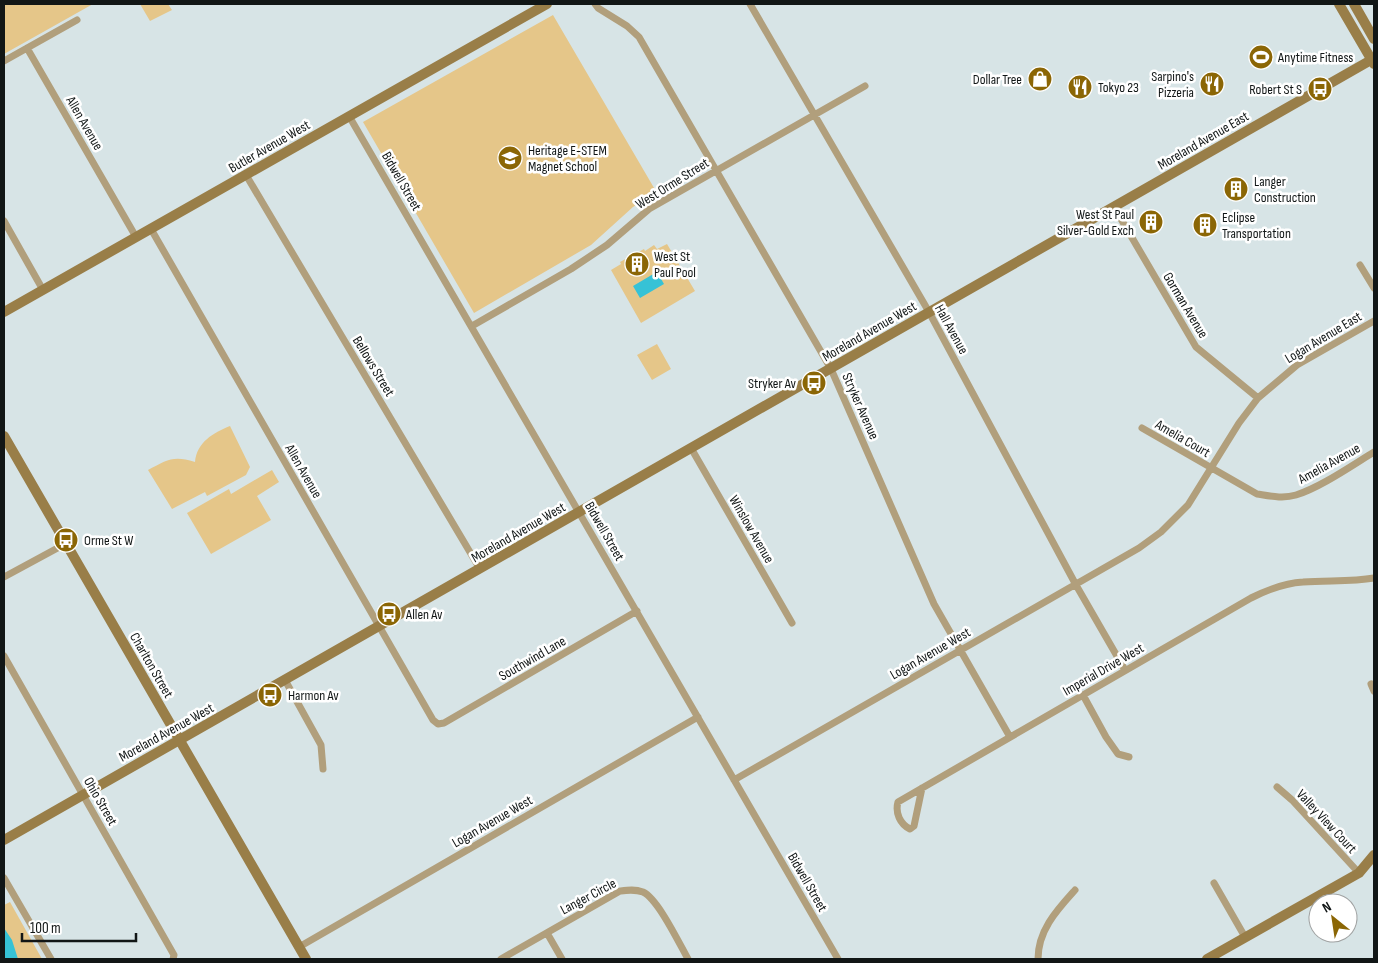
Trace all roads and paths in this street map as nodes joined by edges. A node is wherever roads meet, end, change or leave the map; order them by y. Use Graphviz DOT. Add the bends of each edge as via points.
graph roads {
  1 [pos="547,4"];
  2 [pos="596,4"];
  3 [pos="750,4"];
  4 [pos="1339,4"];
  5 [pos="1354,4"];
  6 [pos="77,20"];
  7 [pos="1374,39"];
  8 [pos="27,48"];
  9 [pos="4,61"];
  10 [pos="1373,61"];
  11 [pos="865,86"];
  12 [pos="815,114"];
  13 [pos="350,116"];
  14 [pos="716,171"];
  15 [pos="246,175"];
  16 [pos="1114,207"];
  17 [pos="4,221"];
  18 [pos="151,229"];
  19 [pos="136,237"];
  20 [pos="1045,246"];
  21 [pos="1360,265"];
  22 [pos="1374,288"];
  23 [pos="44,290"];
  24 [pos="4,312"];
  25 [pos="929,312"];
  26 [pos="1374,321"];
  27 [pos="472,326"];
  28 [pos="831,368"];
  29 [pos="1258,398"];
  30 [pos="1142,428"];
  31 [pos="4,436"];
  32 [pos="691,448"];
  33 [pos="1374,452"];
  34 [pos="1212,469"];
  35 [pos="580,512"];
  36 [pos="65,544"];
  37 [pos="1139,548"];
  38 [pos="480,569"];
  39 [pos="4,577"];
  40 [pos="1374,578"];
  41 [pos="1076,584"];
  42 [pos="637,612"];
  43 [pos="792,623"];
  44 [pos="380,626"];
  45 [pos="960,650"];
  46 [pos="4,656"];
  47 [pos="1125,670"];
  48 [pos="285,680"];
  49 [pos="1083,695"];
  50 [pos="698,717"];
  51 [pos="438,724"];
  52 [pos="1010,737"];
  53 [pos="180,740"];
  54 [pos="1129,757"];
  55 [pos="323,769"];
  56 [pos="734,780"];
  57 [pos="1277,787"];
  58 [pos="922,788"];
  59 [pos="84,795"];
  60 [pos="4,840"];
  61 [pos="1374,855"];
  62 [pos="1359,873"];
  63 [pos="4,878"];
  64 [pos="1214,883"];
  65 [pos="1075,890"];
  66 [pos="547,933"];
  67 [pos="1245,937"];
  68 [pos="299,947"];
  69 [pos="51,959"];
  70 [pos="173,959"];
  71 [pos="306,959"];
  72 [pos="501,959"];
  73 [pos="562,959"];
  74 [pos="688,959"];
  75 [pos="836,959"];
  76 [pos="1038,959"];
  77 [pos="1207,959"];
  1 -- 13 [label="street, Butler Avenue West"];
  2 -- 14 [label="street, Stryker Avenue" via="639,38"];
  3 -- 12 [label="street, Hall Avenue"];
  4 -- 10 [label="street"];
  5 -- 7 [label="street"];
  6 -- 8 [label="street"];
  8 -- 9 [label="street"];
  8 -- 19 [label="street, Allen Avenue"];
  10 -- 16 [label="street, Moreland Avenue East"];
  11 -- 12 [label="street, West Orme Street"];
  12 -- 14 [label="street, West Orme Street"];
  12 -- 25 [label="street, Hall Avenue"];
  13 -- 15 [label="street, Butler Avenue West"];
  13 -- 27 [label="street, Bidwell Street"];
  14 -- 27 [label="street, West Orme Street" via="649,209 607,245 571,269"];
  14 -- 28 [label="street, Stryker Avenue"];
  15 -- 18 [label="street, Butler Avenue West"];
  15 -- 38 [label="street, Bellows Street"];
  16 -- 20 [label="street, Moreland Avenue East"];
  16 -- 29 [label="street, Gorman Avenue" via="1196,347"];
  17 -- 23 [label="street"];
  18 -- 19 [label="street, Butler Avenue West"];
  18 -- 44 [label="street, Allen Avenue"];
  19 -- 23 [label="street, Butler Avenue West"];
  20 -- 25 [label="street, Moreland Avenue West"];
  21 -- 22 [label="street"];
  23 -- 24 [label="street, Butler Avenue West"];
  25 -- 28 [label="street, Moreland Avenue West"];
  25 -- 41 [label="street, Hall Avenue"];
  26 -- 29 [label="street, Logan Avenue East" via="1297,365"];
  27 -- 35 [label="street, Bidwell Street"];
  28 -- 32 [label="street, Moreland Avenue West"];
  28 -- 45 [label="street, Stryker Avenue" via="934,604"];
  29 -- 34 [label="street, Logan Avenue East" via="1238,423"];
  30 -- 34 [label="street, Amelia Court"];
  31 -- 36 [label="street, Charlton Street"];
  32 -- 35 [label="street, Moreland Avenue West"];
  32 -- 43 [label="street, Winslow Avenue"];
  33 -- 34 [label="street, Amelia Avenue" via="1310,489 1276,497 1257,494"];
  34 -- 37 [label="street, Logan Avenue East" via="1188,505"];
  35 -- 38 [label="street, Moreland Avenue West"];
  35 -- 42 [label="street, Bidwell Street"];
  36 -- 39 [label="street"];
  36 -- 53 [label="street, Charlton Street"];
  37 -- 41 [label="street, Logan Avenue West"];
  38 -- 44 [label="street, Moreland Avenue West"];
  40 -- 47 [label="street, Imperial Drive West" via="1301,582 1270,589"];
  41 -- 45 [label="street, Logan Avenue West"];
  41 -- 47 [label="street, Hall Avenue"];
  42 -- 50 [label="street, Bidwell Street"];
  42 -- 51 [label="street, Southwind Lane"];
  44 -- 48 [label="street, Moreland Avenue West"];
  44 -- 51 [label="street, Allen Avenue"];
  45 -- 52 [label="street, Stryker Avenue"];
  45 -- 56 [label="street, Logan Avenue West"];
  46 -- 59 [label="street, Ohio Street"];
  47 -- 49 [label="street, Imperial Drive West"];
  48 -- 53 [label="street, Moreland Avenue West"];
  48 -- 55 [label="street" via="321,745"];
  49 -- 52 [label="street, Imperial Drive West"];
  49 -- 54 [label="street" via="1118,754"];
  50 -- 56 [label="street, Bidwell Street"];
  50 -- 68 [label="street, Logan Avenue West"];
  52 -- 58 [label="street, Imperial Drive West"];
  53 -- 59 [label="street, Moreland Avenue West"];
  53 -- 68 [label="street, Charlton Street"];
  56 -- 75 [label="street, Bidwell Street"];
  57 -- 62 [label="street, Valley View Court"];
  58 -- 58 [label="street, Imperial Drive West" via="898,802 896,809 910,829 914,826"];
  59 -- 60 [label="street, Moreland Avenue West"];
  59 -- 70 [label="street, Ohio Street" via="174,955"];
  61 -- 62 [label="street"];
  62 -- 67 [label="street"];
  63 -- 69 [label="street"];
  64 -- 67 [label="street"];
  65 -- 76 [label="street" via="1054,913 1043,933"];
  66 -- 72 [label="street, Langer Circle"];
  66 -- 73 [label="street"];
  66 -- 74 [label="street, Langer Circle" via="620,891 632,889 644,892 656,903"];
  67 -- 77 [label="street"];
  68 -- 71 [label="street, Charlton Street"];
}
